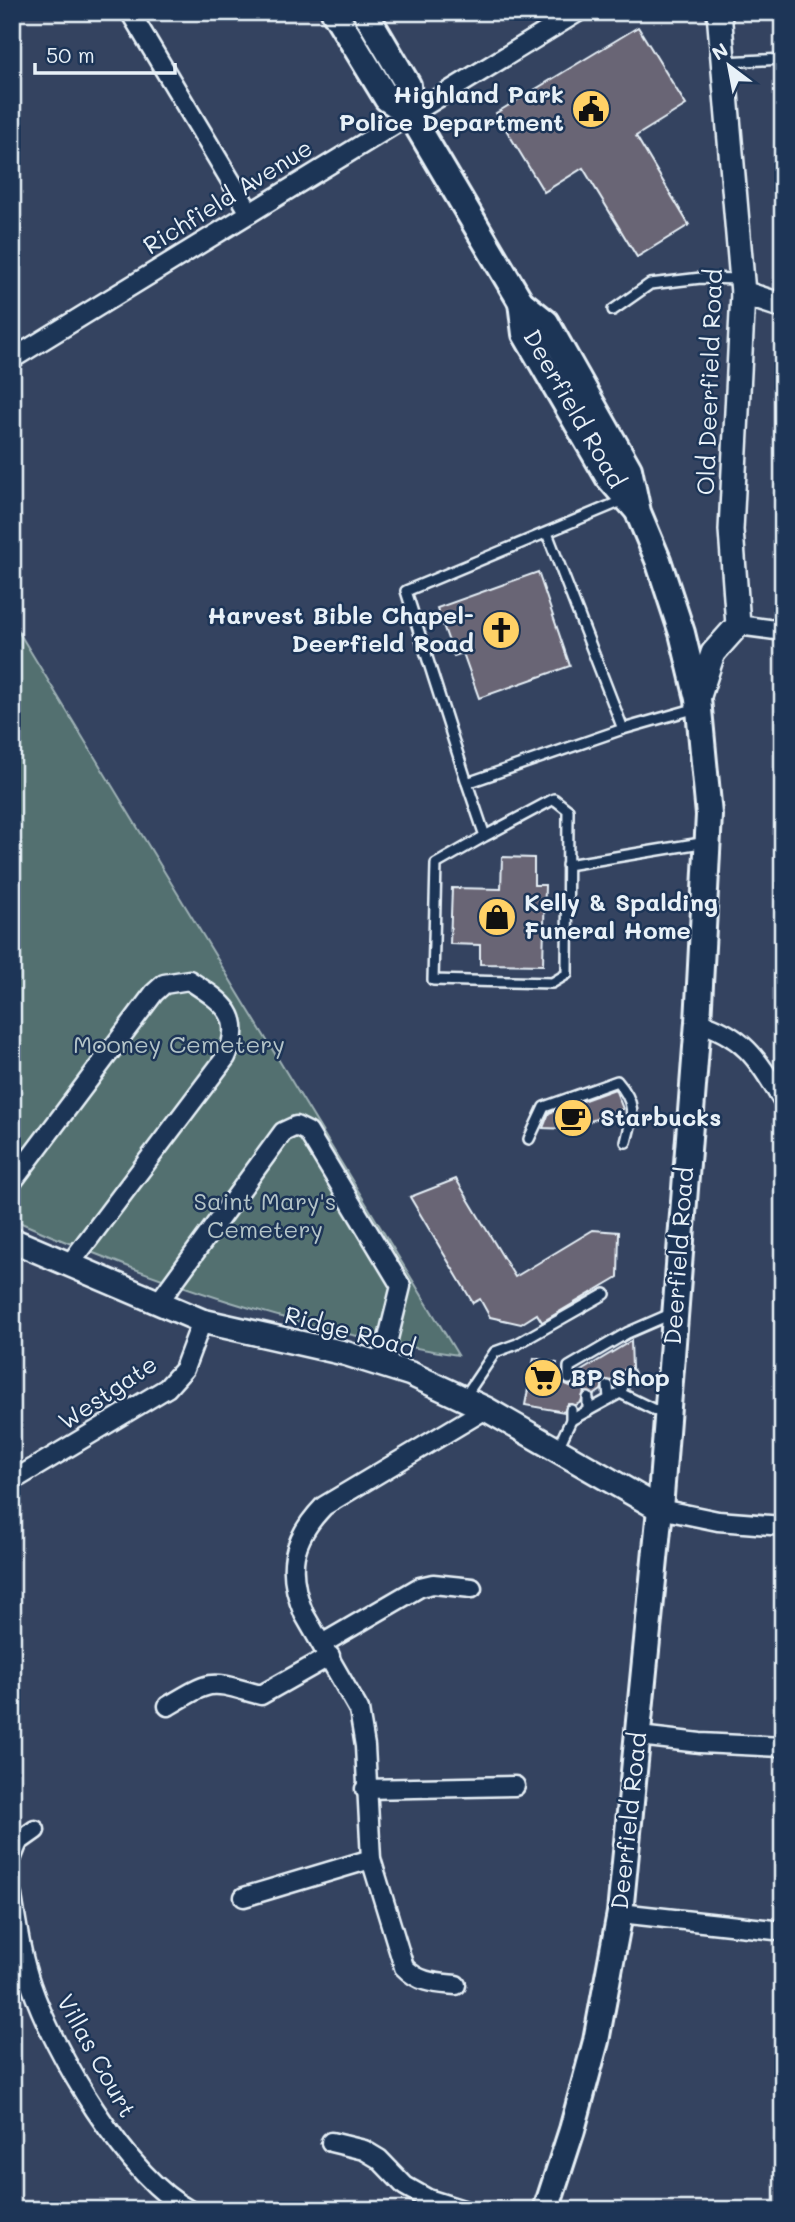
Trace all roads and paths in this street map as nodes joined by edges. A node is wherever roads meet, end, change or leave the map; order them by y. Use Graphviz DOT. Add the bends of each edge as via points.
graph roads {
  1 [pos="130,12"];
  2 [pos="334,12"];
  3 [pos="365,12"];
  4 [pos="578,12"];
  5 [pos="719,12"];
  6 [pos="556,18"];
  7 [pos="783,59"];
  8 [pos="723,62"];
  9 [pos="410,114"];
  10 [pos="250,213"];
  11 [pos="742,286"];
  12 [pos="783,306"];
  13 [pos="613,310"];
  14 [pos="12,359"];
  15 [pos="632,505"];
  16 [pos="547,533"];
  17 [pos="738,625"];
  18 [pos="783,631"];
  19 [pos="698,704"];
  20 [pos="623,729"];
  21 [pos="467,783"];
  22 [pos="485,836"];
  23 [pos="709,841"];
  24 [pos="568,865"];
  25 [pos="698,1022"];
  26 [pos="783,1101"];
  27 [pos="529,1139"];
  28 [pos="626,1142"];
  29 [pos="12,1182"];
  30 [pos="12,1240"];
  31 [pos="69,1265"];
  32 [pos="605,1294"];
  33 [pos="158,1303"];
  34 [pos="675,1312"];
  35 [pos="202,1321"];
  36 [pos="626,1333"];
  37 [pos="628,1344"];
  38 [pos="606,1345"];
  39 [pos="588,1355"];
  40 [pos="607,1358"];
  41 [pos="382,1363"];
  42 [pos="587,1369"];
  43 [pos="629,1374"];
  44 [pos="569,1379"];
  45 [pos="608,1387"];
  46 [pos="620,1393"];
  47 [pos="588,1398"];
  48 [pos="463,1399"];
  49 [pos="609,1399"];
  50 [pos="486,1409"];
  51 [pos="571,1410"];
  52 [pos="588,1411"];
  53 [pos="667,1415"];
  54 [pos="571,1420"];
  55 [pos="557,1451"];
  56 [pos="12,1481"];
  57 [pos="660,1508"];
  58 [pos="783,1527"];
  59 [pos="472,1588"];
  60 [pos="326,1650"];
  61 [pos="168,1706"];
  62 [pos="639,1736"];
  63 [pos="782,1747"];
  64 [pos="515,1786"];
  65 [pos="365,1789"];
  66 [pos="35,1830"];
  67 [pos="12,1857"];
  68 [pos="371,1859"];
  69 [pos="12,1896"];
  70 [pos="244,1897"];
  71 [pos="620,1913"];
  72 [pos="783,1931"];
  73 [pos="456,1985"];
  74 [pos="331,2142"];
  75 [pos="189,2210"];
  76 [pos="463,2210"];
  77 [pos="546,2210"];
  1 -- 10 [label="street"];
  2 -- 9 [label="main road, Deerfield Road" via="387,99"];
  3 -- 9 [label="main road, Deerfield Road" via="408,85"];
  4 -- 6 [label="street, Richfield Avenue"];
  5 -- 8 [label="street, Old Deerfield Road"];
  6 -- 9 [label="street, Richfield Avenue"];
  7 -- 8 [label="lane"];
  8 -- 11 [label="street, Old Deerfield Road"];
  9 -- 10 [label="street, Richfield Avenue"];
  9 -- 15 [label="main road, Deerfield Road" via="521,302 546,322 629,469"];
  10 -- 14 [label="street, Richfield Avenue"];
  11 -- 12 [label="street"];
  11 -- 13 [label="lane" via="701,278 650,284"];
  11 -- 17 [label="street, Old Deerfield Road" via="730,530"];
  15 -- 16 [label="lane"];
  15 -- 19 [label="main road, Deerfield Road" via="658,560 682,633"];
  16 -- 20 [label="lane"];
  16 -- 21 [label="lane" via="407,591"];
  17 -- 18 [label="street"];
  17 -- 19 [label="street" via="713,653"];
  19 -- 20 [label="lane"];
  19 -- 23 [label="main road, Deerfield Road"];
  20 -- 21 [label="lane"];
  21 -- 22 [label="lane"];
  22 -- 24 [label="lane" via="554,799 568,810"];
  22 -- 24 [label="lane" via="436,864 433,980 552,983 567,974"];
  23 -- 24 [label="lane"];
  23 -- 25 [label="main road, Deerfield Road"];
  25 -- 26 [label="street" via="739,1040"];
  25 -- 34 [label="main road, Deerfield Road"];
  27 -- 28 [label="lane" via="544,1107 617,1081 630,1096 632,1116"];
  29 -- 31 [label="street" via="153,993 164,985 189,981 232,1014 235,1029 226,1058"];
  30 -- 31 [label="street, Ridge Road"];
  31 -- 33 [label="street, Ridge Road"];
  32 -- 48 [label="lane" via="495,1352"];
  33 -- 35 [label="street, Ridge Road"];
  33 -- 41 [label="street" via="283,1132 296,1126 308,1132 401,1286"];
  34 -- 36 [label="lane"];
  34 -- 53 [label="main road, Deerfield Road"];
  35 -- 41 [label="street, Ridge Road"];
  35 -- 56 [label="street, Westgate" via="184,1369 167,1388"];
  36 -- 37 [label="lane"];
  36 -- 38 [label="lane"];
  38 -- 39 [label="lane"];
  38 -- 40 [label="lane"];
  39 -- 42 [label="lane"];
  39 -- 44 [label="lane" via="569,1367"];
  41 -- 48 [label="street, Ridge Road"];
  43 -- 46 [label="lane"];
  45 -- 49 [label="lane"];
  46 -- 49 [label="lane"];
  46 -- 53 [label="lane"];
  47 -- 52 [label="lane"];
  48 -- 50 [label="street, Ridge Road"];
  49 -- 52 [label="lane"];
  50 -- 55 [label="street, Ridge Road"];
  50 -- 60 [label="street" via="336,1497 308,1522 293,1565 298,1597"];
  51 -- 54 [label="lane"];
  52 -- 54 [label="lane"];
  53 -- 57 [label="main road, Deerfield Road"];
  54 -- 55 [label="lane"];
  55 -- 57 [label="street, Ridge Road"];
  57 -- 58 [label="street" via="718,1521"];
  57 -- 62 [label="main road, Deerfield Road"];
  59 -- 60 [label="street" via="420,1587"];
  60 -- 61 [label="street" via="261,1695 204,1684"];
  60 -- 65 [label="street" via="359,1710"];
  62 -- 63 [label="street"];
  62 -- 71 [label="main road, Deerfield Road"];
  64 -- 65 [label="street"];
  65 -- 68 [label="street"];
  66 -- 67 [label="street" via="18,1842"];
  68 -- 70 [label="street"];
  68 -- 73 [label="street" via="404,1967 426,1982"];
  69 -- 75 [label="street, Villas Court" via="19,1942 46,2024 132,2163"];
  71 -- 72 [label="street"];
  71 -- 77 [label="main road, Deerfield Road" via="596,2040"];
  74 -- 76 [label="street" via="363,2150 379,2159 405,2186"];
}
